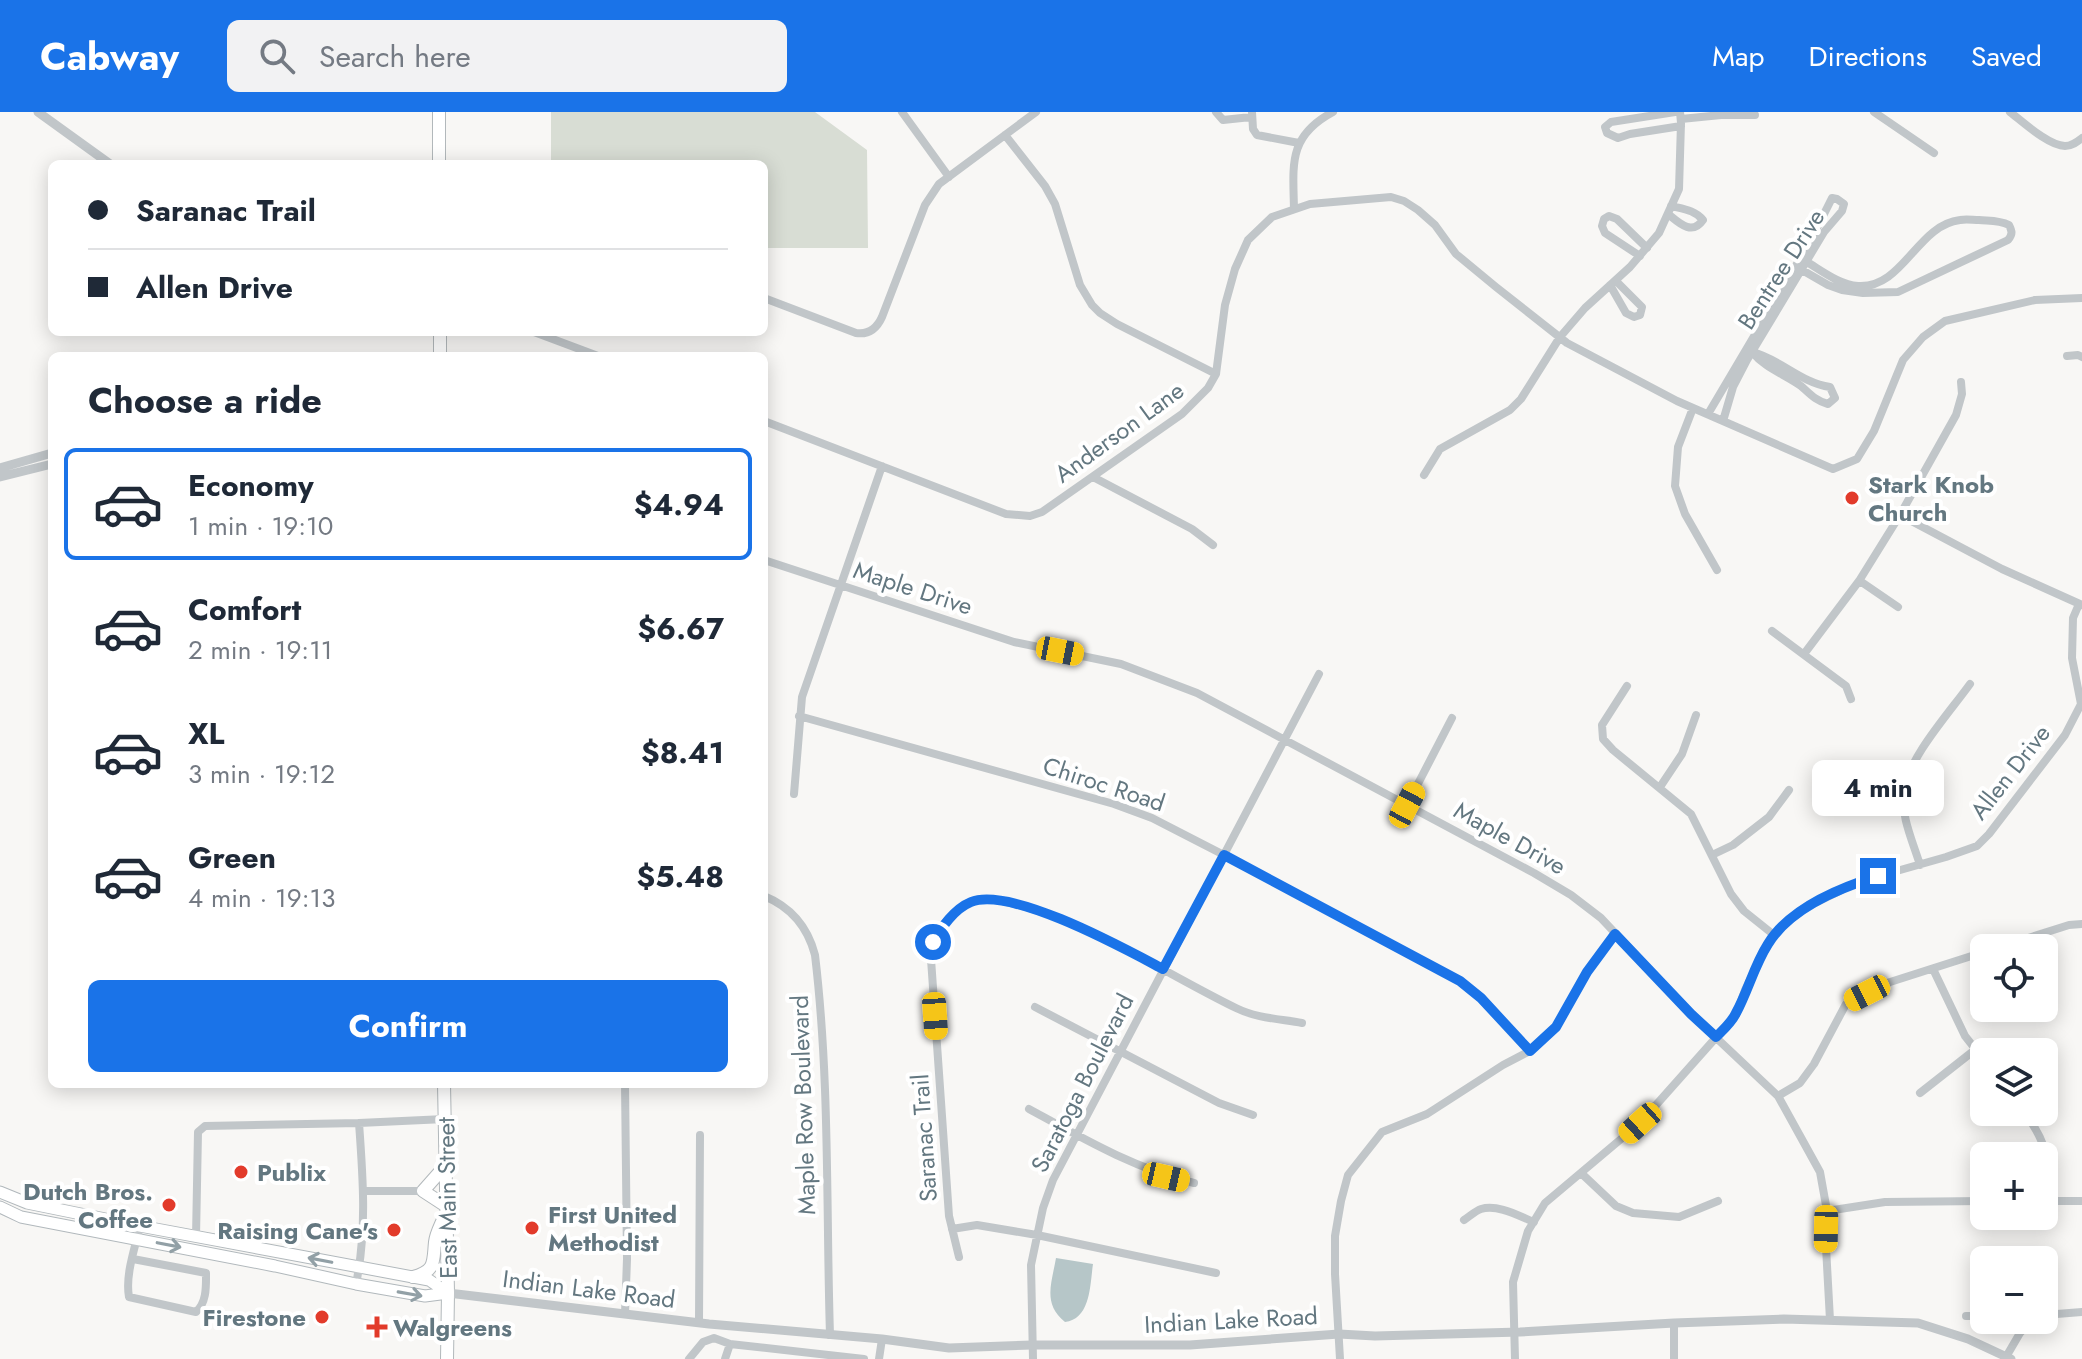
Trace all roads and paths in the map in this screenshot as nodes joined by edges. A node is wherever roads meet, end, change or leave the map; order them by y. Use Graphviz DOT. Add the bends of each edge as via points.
graph roads {
  1 [pos="38,112"];
  2 [pos="439,112"];
  3 [pos="902,112"];
  4 [pos="1036,112"];
  5 [pos="1216,112"];
  6 [pos="1333,112"];
  7 [pos="1874,112"];
  8 [pos="2010,112"];
  9 [pos="1252,115"];
  10 [pos="1755,115"];
  11 [pos="1679,117"];
  12 [pos="1005,135"];
  13 [pos="2082,138"];
  14 [pos="1299,143"];
  15 [pos="1934,153"];
  16 [pos="104,160"];
  17 [pos="437,160"];
  18 [pos="949,177"];
  19 [pos="1294,209"];
  20 [pos="1647,248"];
  21 [pos="1640,256"];
  22 [pos="1805,266"];
  23 [pos="2082,298"];
  24 [pos="768,300"];
  25 [pos="547,336"];
  26 [pos="1560,337"];
  27 [pos="588,352"];
  28 [pos="1752,352"];
  29 [pos="2067,356"];
  30 [pos="2082,357"];
  31 [pos="1216,374"];
  32 [pos="1961,382"];
  33 [pos="1693,408"];
  34 [pos="1708,414"];
  35 [pos="1723,421"];
  36 [pos="768,423"];
  37 [pos="48,455"];
  38 [pos="30,464"];
  39 [pos="48,464"];
  40 [pos="882,466"];
  41 [pos="0,468"];
  42 [pos="1424,475"];
  43 [pos="0,477"];
  44 [pos="1093,477"];
  45 [pos="1900,515"];
  46 [pos="1213,545"];
  47 [pos="768,561"];
  48 [pos="1717,570"];
  49 [pos="1860,581"];
  50 [pos="840,585"];
  51 [pos="2081,605"];
  52 [pos="1898,607"];
  53 [pos="1772,631"];
  54 [pos="1804,654"];
  55 [pos="1319,674"];
  56 [pos="1970,684"];
  57 [pos="1627,686"];
  58 [pos="1851,699"];
  59 [pos="1696,715"];
  60 [pos="799,716"];
  61 [pos="1452,718"];
  62 [pos="1285,740"];
  63 [pos="1660,787"];
  64 [pos="1789,790"];
  65 [pos="794,794"];
  66 [pos="1407,805"];
  67 [pos="1224,855"];
  68 [pos="1712,855"];
  69 [pos="1920,865"];
  70 [pos="768,898"];
  71 [pos="2082,924"];
  72 [pos="1615,934"];
  73 [pos="2041,934"];
  74 [pos="1774,935"];
  75 [pos="1970,957"];
  76 [pos="1163,969"];
  77 [pos="1933,969"];
  78 [pos="1035,1007"];
  79 [pos="1302,1023"];
  80 [pos="1716,1037"];
  81 [pos="1970,1042"];
  82 [pos="1530,1051"];
  83 [pos="1119,1052"];
  84 [pos="1970,1054"];
  85 [pos="444,1088"];
  86 [pos="625,1088"];
  87 [pos="1920,1093"];
  88 [pos="1778,1096"];
  89 [pos="1029,1109"];
  90 [pos="1253,1115"];
  91 [pos="445,1119"];
  92 [pos="359,1123"];
  93 [pos="1076,1134"];
  94 [pos="700,1135"];
  95 [pos="446,1165"];
  96 [pos="1581,1173"];
  97 [pos="1194,1183"];
  98 [pos="364,1191"];
  99 [pos="423,1191"];
  100 [pos="0,1192"];
  101 [pos="1718,1201"];
  102 [pos="1970,1201"];
  103 [pos="2058,1201"];
  104 [pos="2082,1201"];
  105 [pos="0,1207"];
  106 [pos="446,1210"];
  107 [pos="1827,1211"];
  108 [pos="1464,1220"];
  109 [pos="1534,1222"];
  110 [pos="140,1226"];
  111 [pos="952,1229"];
  112 [pos="1037,1235"];
  113 [pos="196,1237"];
  114 [pos="137,1239"];
  115 [pos="277,1252"];
  116 [pos="959,1257"];
  117 [pos="133,1259"];
  118 [pos="275,1266"];
  119 [pos="359,1268"];
  120 [pos="1216,1273"];
  121 [pos="413,1277"];
  122 [pos="356,1284"];
  123 [pos="448,1293"];
  124 [pos="2082,1312"];
  125 [pos="625,1314"];
  126 [pos="2058,1314"];
  127 [pos="1966,1316"];
  128 [pos="1970,1316"];
  129 [pos="1830,1320"];
  130 [pos="699,1322"];
  131 [pos="1674,1323"];
  132 [pos="780,1330"];
  133 [pos="1514,1332"];
  134 [pos="1339,1334"];
  135 [pos="2021,1334"];
  136 [pos="830,1335"];
  137 [pos="882,1339"];
  138 [pos="730,1344"];
  139 [pos="1032,1345"];
  140 [pos="780,1350"];
  141 [pos="2008,1358"];
  142 [pos="447,1359"];
  143 [pos="689,1359"];
  144 [pos="725,1359"];
  145 [pos="864,1359"];
  146 [pos="879,1359"];
  147 [pos="1033,1359"];
  148 [pos="1340,1359"];
  149 [pos="1515,1359"];
  150 [pos="1674,1359"];
  1 -- 16 [label="street"];
  2 -- 17 [label="main road"];
  3 -- 18 [label="street"];
  4 -- 12 [label="street"];
  5 -- 9 [label="street" via="1223,120"];
  6 -- 14 [label="street" via="1316,121"];
  7 -- 15 [label="street"];
  8 -- 13 [label="street" via="2056,144 2066,147"];
  9 -- 14 [label="street" via="1257,135"];
  10 -- 11 [label="street"];
  11 -- 11 [label="street" via="1618,138 1605,129 1611,122"];
  11 -- 20 [label="street" via="1679,189"];
  12 -- 18 [label="street"];
  12 -- 31 [label="street" via="1055,204 1080,285 1092,305 1109,320"];
  14 -- 19 [label="street"];
  18 -- 24 [label="street" via="925,205 882,317 870,332 856,333"];
  19 -- 26 [label="street" via="1391,197 1404,201 1435,225 1456,254"];
  19 -- 31 [label="street" via="1272,217 1248,240 1225,305"];
  20 -- 21 [label="street"];
  20 -- 21 [label="street" via="1617,219 1604,219 1605,233"];
  21 -- 26 [label="street"];
  22 -- 22 [label="street" via="1853,286 1869,287 1884,280 1944,225 1997,221 2012,231 2008,240 1898,292 1842,290"];
  22 -- 28 [label="street, Bentree Drive"];
  22 -- 34 [label="street, Bentree Drive" via="1842,211 1844,204 1837,199 1832,198"];
  23 -- 35 [label="street" via="2035,300 1945,321 1903,360 1857,459 1833,469"];
  25 -- 27 [label="street"];
  26 -- 33 [label="street"];
  26 -- 42 [label="street" via="1521,399 1440,449"];
  28 -- 28 [label="street" via="1815,385 1830,387 1835,398 1828,404 1820,401"];
  28 -- 35 [label="street, Bentree Drive"];
  29 -- 30 [label="street"];
  31 -- 44 [label="street, Anderson Lane" via="1182,414"];
  32 -- 45 [label="street" via="1956,415"];
  33 -- 34 [label="street"];
  33 -- 48 [label="street" via="1678,447 1675,486"];
  34 -- 35 [label="street"];
  36 -- 40 [label="street, Anderson Lane"];
  37 -- 38 [label="street"];
  38 -- 39 [label="street"];
  38 -- 41 [label="street"];
  38 -- 43 [label="street"];
  40 -- 44 [label="street, Anderson Lane" via="1006,514 1030,516"];
  40 -- 50 [label="street"];
  44 -- 46 [label="street"];
  45 -- 49 [label="street"];
  45 -- 51 [label="street"];
  47 -- 50 [label="street, Maple Drive"];
  49 -- 52 [label="street"];
  49 -- 54 [label="street"];
  50 -- 60 [label="street"];
  50 -- 62 [label="street, Maple Drive" via="1014,642 1121,664 1197,693"];
  51 -- 69 [label="street, Allen Drive" via="2073,618 2072,658 2081,704 2065,735 1977,846"];
  53 -- 54 [label="street"];
  54 -- 58 [label="street" via="1846,686"];
  55 -- 62 [label="street, Saratoga Boulevard"];
  56 -- 69 [label="street" via="1910,769 1903,792 1904,814"];
  57 -- 63 [label="street" via="1601,735"];
  59 -- 63 [label="street" via="1682,754"];
  60 -- 65 [label="street"];
  60 -- 67 [label="street, Chiroc Road" via="1114,804"];
  61 -- 66 [label="street"];
  62 -- 66 [label="street, Maple Drive"];
  62 -- 67 [label="street, Saratoga Boulevard"];
  63 -- 68 [label="street" via="1691,814"];
  64 -- 68 [label="street" via="1769,817"];
  66 -- 72 [label="street, Maple Drive" via="1559,888"];
  67 -- 76 [label="street, Saratoga Boulevard"];
  67 -- 82 [label="street, Chiroc Road" via="1460,981"];
  68 -- 74 [label="street" via="1744,911"];
  69 -- 74 [label="street, Allen Drive" via="1858,882 1805,908"];
  70 -- 136 [label="street, Maple Row Boulevard" via="803,925 815,955 827,1094"];
  71 -- 73 [label="street"];
  72 -- 80 [label="street, Maple Drive"];
  72 -- 82 [label="street" via="1556,1027"];
  74 -- 80 [label="street, Allen Drive" via="1736,1015"];
  75 -- 77 [label="street"];
  76 -- 79 [label="street, Saranac Trail" via="1239,1010"];
  76 -- 83 [label="street, Saratoga Boulevard"];
  76 -- 111 [label="street, Saranac Trail" via="1063,920 1007,902 971,902 948,920 933,942 931,959"];
  77 -- 81 [label="street"];
  77 -- 88 [label="street" via="1887,983 1846,1004 1807,1074"];
  78 -- 83 [label="street"];
  80 -- 88 [label="street, Maple Drive"];
  80 -- 96 [label="street, Allen Drive" via="1640,1123"];
  82 -- 134 [label="street" via="1427,1114 1382,1132 1348,1175 1335,1236"];
  83 -- 90 [label="street"];
  83 -- 93 [label="street, Saratoga Boulevard"];
  84 -- 87 [label="street"];
  85 -- 91 [label="main road, East Main Street"];
  86 -- 125 [label="street"];
  88 -- 107 [label="street, Maple Drive" via="1820,1172"];
  89 -- 93 [label="street"];
  91 -- 92 [label="street"];
  91 -- 95 [label="main road, East Main Street"];
  92 -- 98 [label="street"];
  92 -- 113 [label="street" via="205,1126 198,1132"];
  93 -- 97 [label="street" via="1143,1169"];
  93 -- 112 [label="street, Saratoga Boulevard" via="1053,1180"];
  94 -- 130 [label="street"];
  95 -- 99 [label="main road"];
  95 -- 106 [label="main road, East Main Street"];
  96 -- 101 [label="street" via="1616,1206 1633,1213 1679,1217"];
  96 -- 109 [label="street, Allen Drive" via="1545,1203"];
  98 -- 99 [label="street"];
  98 -- 119 [label="street"];
  99 -- 106 [label="main road"];
  100 -- 110 [label="main road" via="27,1203"];
  102 -- 107 [label="street" via="1885,1202"];
  103 -- 104 [label="street"];
  105 -- 114 [label="main road" via="21,1217"];
  106 -- 121 [label="main road" via="435,1259 424,1274"];
  106 -- 123 [label="main road, East Main Street"];
  107 -- 129 [label="street, Maple Drive"];
  108 -- 109 [label="street" via="1491,1208"];
  109 -- 133 [label="street, Allen Drive" via="1513,1282"];
  110 -- 113 [label="main road"];
  110 -- 114 [label="street"];
  111 -- 112 [label="street" via="977,1225"];
  111 -- 116 [label="street, Saranac Trail"];
  112 -- 120 [label="street"];
  112 -- 139 [label="street, Saratoga Boulevard" via="1031,1265"];
  113 -- 115 [label="main road"];
  114 -- 117 [label="street"];
  114 -- 118 [label="main road, one-way"];
  115 -- 118 [label="main road"];
  119 -- 115 [label="main road, one-way"];
  117 -- 117 [label="street" via="206,1273 202,1307 196,1312 129,1297"];
  118 -- 122 [label="main road"];
  119 -- 121 [label="main road"];
  119 -- 122 [label="street"];
  121 -- 123 [label="main road"];
  122 -- 123 [label="main road, one-way" via="425,1296"];
  123 -- 125 [label="street, Indian Lake Road"];
  123 -- 142 [label="main road, East Main Street"];
  124 -- 126 [label="street"];
  125 -- 130 [label="street, Indian Lake Road"];
  127 -- 128 [label="street"];
  129 -- 131 [label="street, Indian Lake Road"];
  129 -- 141 [label="street, Indian Lake Road" via="1918,1323"];
  130 -- 132 [label="street, Indian Lake Road"];
  131 -- 133 [label="street, Indian Lake Road"];
  131 -- 150 [label="street"];
  132 -- 136 [label="street, Indian Lake Road"];
  132 -- 140 [label="street"];
  133 -- 134 [label="street, Indian Lake Road"];
  133 -- 149 [label="street, Allen Drive"];
  134 -- 139 [label="street, Indian Lake Road" via="1190,1345"];
  134 -- 148 [label="street"];
  135 -- 141 [label="street"];
  136 -- 137 [label="street, Indian Lake Road"];
  137 -- 139 [label="street, Indian Lake Road" via="949,1348"];
  137 -- 146 [label="street"];
  138 -- 140 [label="street"];
  138 -- 143 [label="street" via="714,1338 703,1342"];
  138 -- 144 [label="street"];
  139 -- 147 [label="street, Saratoga Boulevard"];
  140 -- 145 [label="street"];
}
